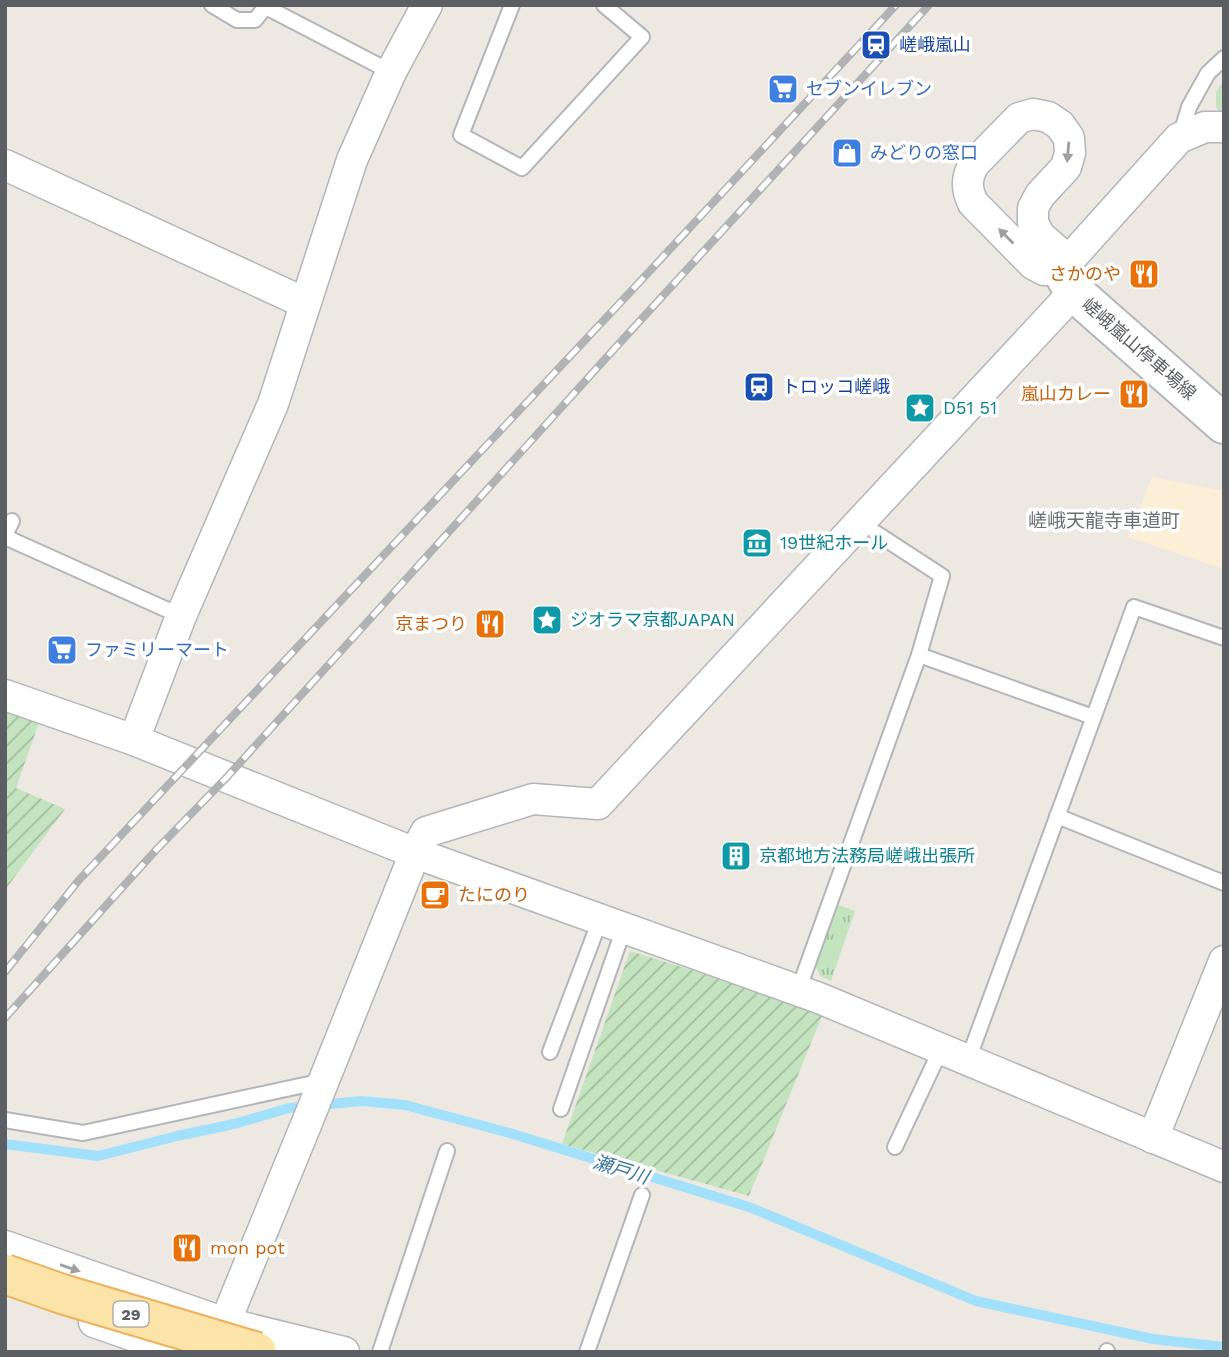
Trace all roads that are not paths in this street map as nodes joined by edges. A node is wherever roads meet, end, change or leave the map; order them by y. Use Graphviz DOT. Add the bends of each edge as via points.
graph roads {
  1 [pos="212,5"];
  2 [pos="427,5"];
  3 [pos="512,5"];
  4 [pos="604,5"];
  5 [pos="267,6"];
  6 [pos="1224,58"];
  7 [pos="391,72"];
  8 [pos="1224,127"];
  9 [pos="1180,138"];
  10 [pos="5,165"];
  11 [pos="1068,281"];
  12 [pos="295,317"];
  13 [pos="1224,424"];
  14 [pos="7,531"];
  15 [pos="876,533"];
  16 [pos="181,617"];
  17 [pos="1224,638"];
  18 [pos="919,655"];
  19 [pos="5,695"];
  20 [pos="1094,717"];
  21 [pos="134,740"];
  22 [pos="1057,816"];
  23 [pos="415,853"];
  24 [pos="1224,883"];
  25 [pos="612,924"];
  26 [pos="1224,961"];
  27 [pos="798,991"];
  28 [pos="550,1052"];
  29 [pos="954,1055"];
  30 [pos="323,1081"];
  31 [pos="561,1109"];
  32 [pos="5,1120"];
  33 [pos="1153,1138"];
  34 [pos="895,1147"];
  35 [pos="447,1151"];
  36 [pos="1224,1167"];
  37 [pos="642,1195"];
  38 [pos="5,1246"];
  39 [pos="5,1274"];
  40 [pos="5,1290"];
  41 [pos="225,1323"];
  42 [pos="180,1352"];
  43 [pos="213,1352"];
  44 [pos="257,1352"];
  45 [pos="344,1352"];
  46 [pos="380,1352"];
  47 [pos="587,1352"];
  1 -- 5 [label="lane" via="237,20 256,20"];
  2 -- 7 [label="street"];
  3 -- 4 [label="lane" via="461,135 522,167 642,37"];
  5 -- 7 [label="lane"];
  6 -- 9 [label="lane" via="1208,73 1189,107"];
  7 -- 12 [label="street" via="352,160"];
  8 -- 9 [label="street" via="1205,128"];
  9 -- 11 [label="street"];
  10 -- 12 [label="street"];
  11 -- 11 [label="street, one-way" via="1033,264 968,194 974,164 1019,118 1033,114 1048,117 1069,138 1066,167 1033,208 1033,223 1056,250"];
  11 -- 13 [label="main road, 嵯峨嵐山停車場線"];
  11 -- 23 [label="street" via="598,804 533,799 426,832"];
  12 -- 16 [label="street" via="266,401 196,560"];
  14 -- 16 [label="lane"];
  15 -- 18 [label="lane" via="942,576"];
  16 -- 21 [label="street"];
  17 -- 20 [label="lane" via="1134,607"];
  18 -- 20 [label="lane"];
  18 -- 27 [label="lane"];
  19 -- 21 [label="street"];
  20 -- 22 [label="lane"];
  21 -- 23 [label="street"];
  22 -- 24 [label="lane"];
  22 -- 29 [label="lane"];
  23 -- 25 [label="street"];
  23 -- 30 [label="street"];
  25 -- 27 [label="street"];
  25 -- 28 [label="lane"];
  25 -- 31 [label="lane"];
  26 -- 33 [label="street"];
  27 -- 29 [label="street"];
  29 -- 33 [label="street"];
  29 -- 34 [label="lane"];
  30 -- 32 [label="lane" via="83,1133"];
  30 -- 41 [label="street"];
  33 -- 36 [label="street"];
  35 -- 46 [label="lane"];
  37 -- 47 [label="lane"];
  38 -- 41 [label="street, one-way"];
  39 -- 44 [label="main road, 29, bridge"];
  40 -- 42 [label="street"];
  41 -- 43 [label="street"];
  41 -- 45 [label="street"];
}
